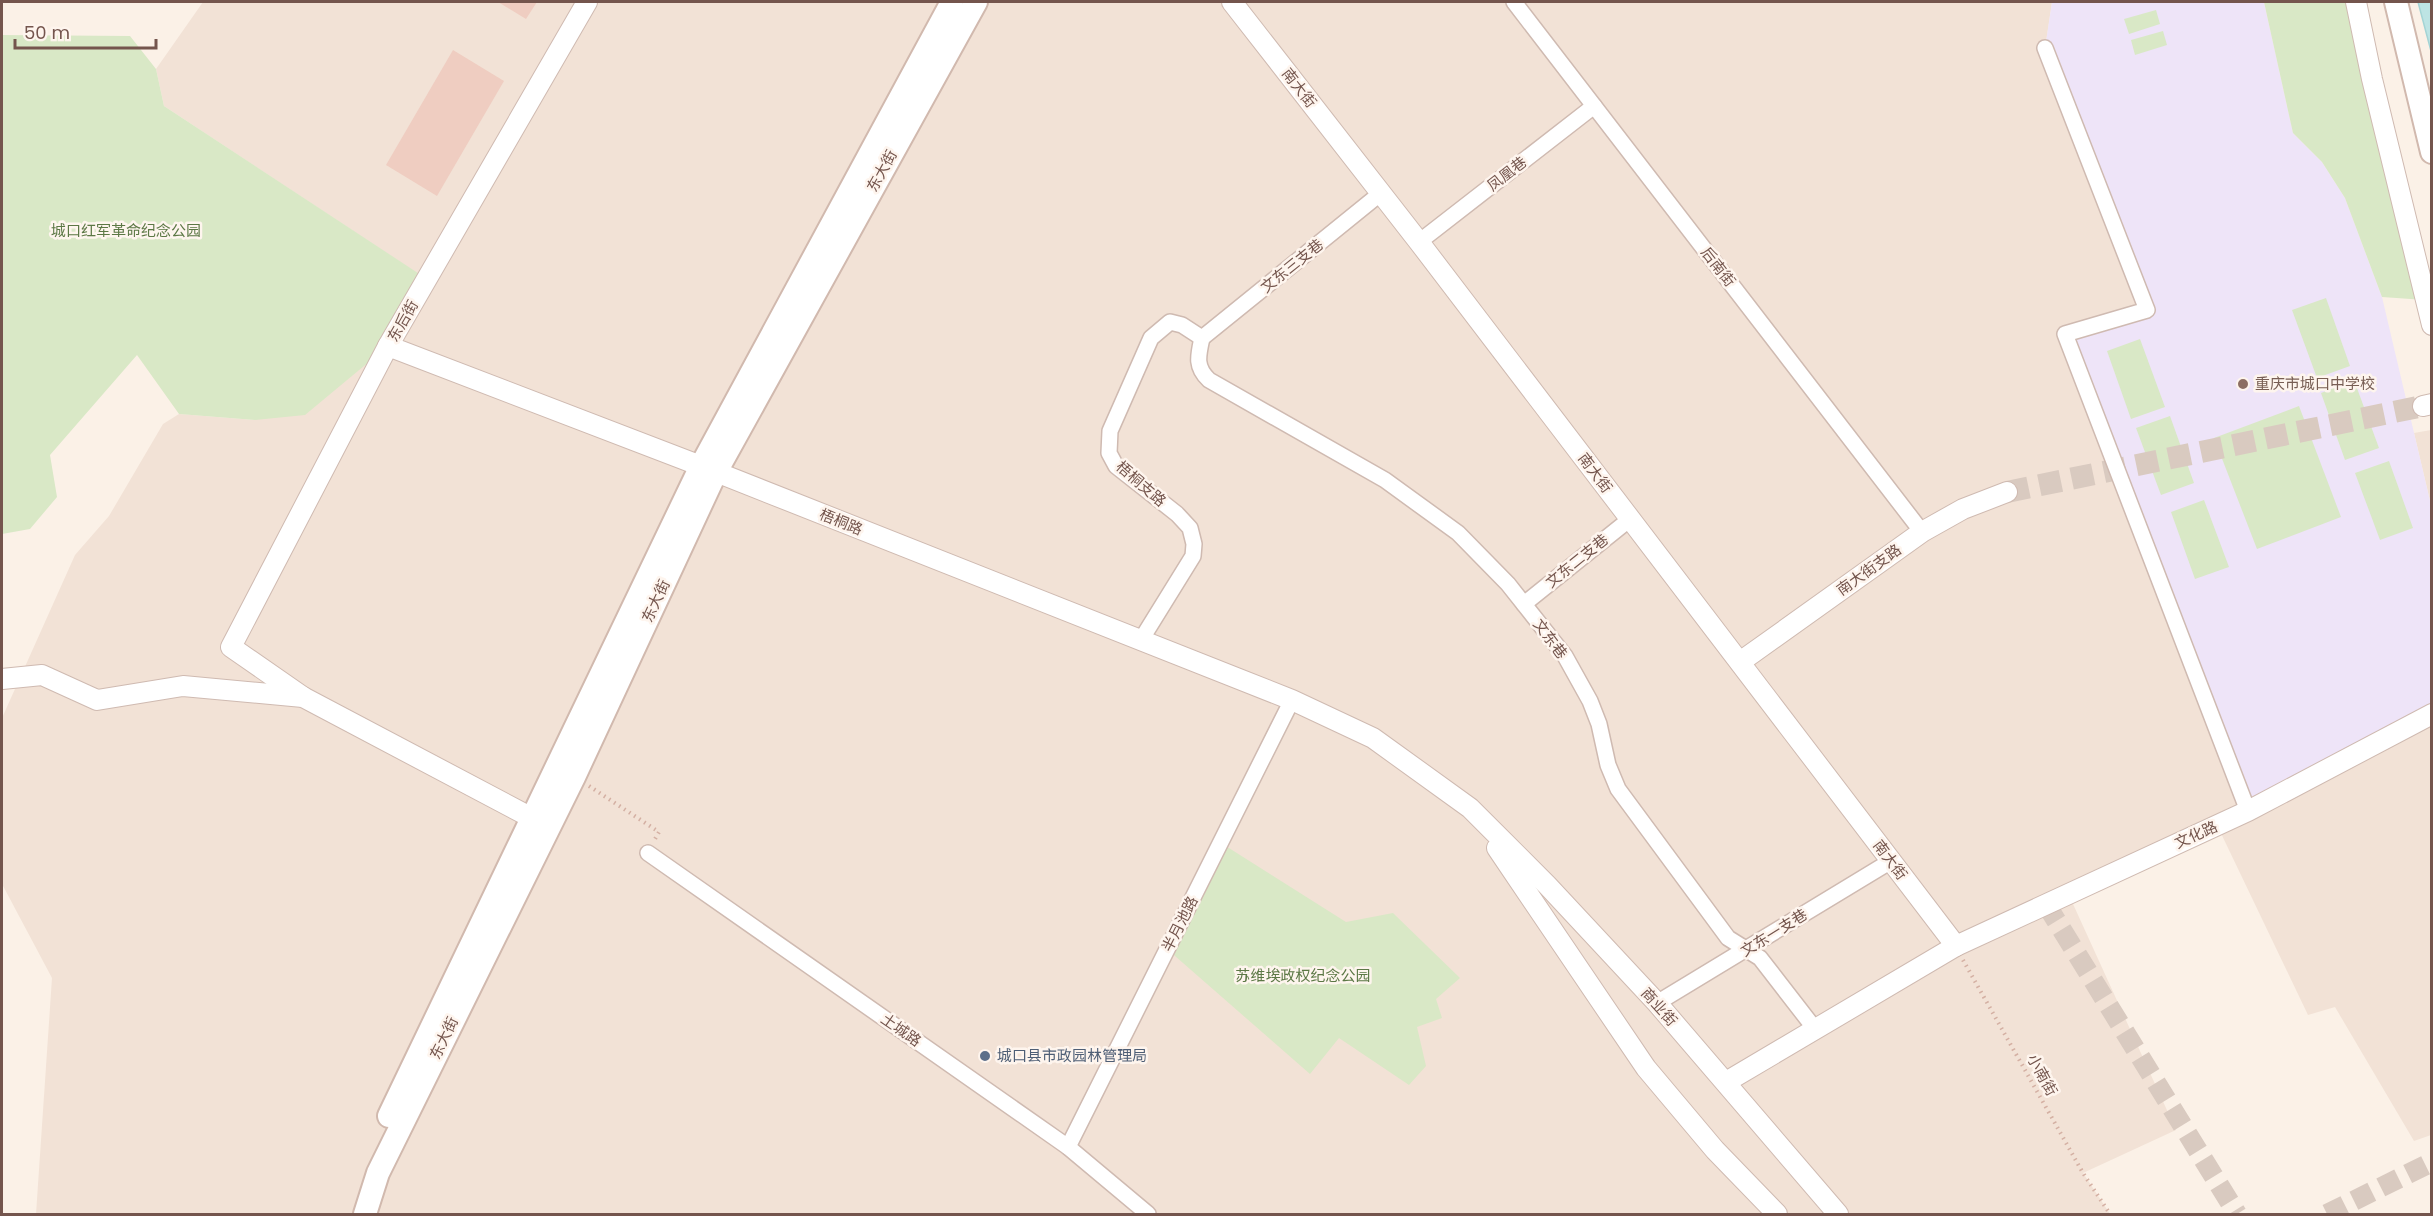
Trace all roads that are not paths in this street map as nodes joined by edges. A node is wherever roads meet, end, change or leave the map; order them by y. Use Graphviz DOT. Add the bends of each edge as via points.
graph roads {
  1 [pos="587,2"];
  2 [pos="952,2"];
  3 [pos="976,2"];
  4 [pos="1232,2"];
  5 [pos="1515,2"];
  6 [pos="2356,2"];
  7 [pos="2396,2"];
  8 [pos="2045,48"];
  9 [pos="1594,106"];
  10 [pos="2432,152"];
  11 [pos="1381,193"];
  12 [pos="1419,242"];
  13 [pos="2432,326"];
  14 [pos="1202,338"];
  15 [pos="388,346"];
  16 [pos="708,469"];
  17 [pos="2007,492"];
  18 [pos="1630,519"];
  19 [pos="1922,532"];
  20 [pos="1524,604"];
  21 [pos="1141,640"];
  22 [pos="1740,662"];
  23 [pos="2,679"];
  24 [pos="303,698"];
  25 [pos="1292,700"];
  26 [pos="2432,714"];
  27 [pos="1470,808"];
  28 [pos="2248,811"];
  29 [pos="532,818"];
  30 [pos="648,853"];
  31 [pos="1890,861"];
  32 [pos="1956,946"];
  33 [pos="1749,949"];
  34 [pos="1657,1004"];
  35 [pos="1815,1029"];
  36 [pos="1726,1082"];
  37 [pos="1068,1147"];
  38 [pos="350,1215"];
  39 [pos="365,1215"];
  40 [pos="1148,1215"];
  41 [pos="1777,1215"];
  42 [pos="1838,1215"];
  1 -- 15 [label="street, 东后街"];
  2 -- 16 [label="main road, 东大街"];
  3 -- 16 [label="main road, 东大街"];
  4 -- 11 [label="street, 南大街"];
  5 -- 9 [label="street, 后南街"];
  6 -- 13 [label="street"];
  7 -- 10 [label="main road"];
  8 -- 28 [label="street" via="2147,310 2065,334"];
  9 -- 12 [label="street, 凤凰巷"];
  9 -- 19 [label="street, 后南街"];
  11 -- 12 [label="street, 南大街"];
  11 -- 14 [label="street, 文东三支巷"];
  12 -- 18 [label="street, 南大街"];
  14 -- 20 [label="street, 文东巷" via="1197,359 1200,372 1209,380 1385,480 1458,533"];
  14 -- 21 [label="street, 梧桐支路" via="1182,324 1170,322 1151,338 1110,431 1109,453 1116,466 1176,514 1190,528 1194,543 1192,556"];
  15 -- 16 [label="street, 梧桐路"];
  15 -- 24 [label="street, 东后街" via="231,646"];
  16 -- 21 [label="street, 梧桐路"];
  16 -- 29 [label="main road, 东大街"];
  16 -- 39 [label="main road, 东大街" via="574,777 378,1173"];
  17 -- 19 [label="street, 南大街支路" via="1963,509"];
  18 -- 20 [label="street, 文东二支巷"];
  18 -- 22 [label="street, 南大街"];
  19 -- 22 [label="street, 南大街支路"];
  20 -- 33 [label="street, 文东巷" via="1565,656 1590,701 1618,789 1728,938"];
  21 -- 25 [label="street, 梧桐路"];
  22 -- 31 [label="street, 南大街"];
  23 -- 24 [label="street" via="42,675 97,700 183,686"];
  24 -- 29 [label="street"];
  25 -- 27 [label="street, 商业街" via="1373,738"];
  25 -- 37 [label="street, 半月池路"];
  26 -- 28 [label="street, 文化路"];
  27 -- 34 [label="street, 商业街"];
  27 -- 41 [label="street, 商业街" via="1646,1068 1715,1150"];
  28 -- 32 [label="street, 文化路"];
  29 -- 38 [label="main road, 东大街" via="366,1163"];
  30 -- 37 [label="street, 土城路"];
  31 -- 32 [label="street, 南大街"];
  31 -- 33 [label="street, 文东一支巷"];
  32 -- 35 [label="street, 文化路"];
  33 -- 34 [label="street, 文东一支巷"];
  33 -- 35 [label="street, 文东巷"];
  34 -- 36 [label="street, 商业街"];
  35 -- 36 [label="street, 文化路"];
  36 -- 42 [label="street, 商业街"];
  37 -- 40 [label="street, 土城路"];
}
